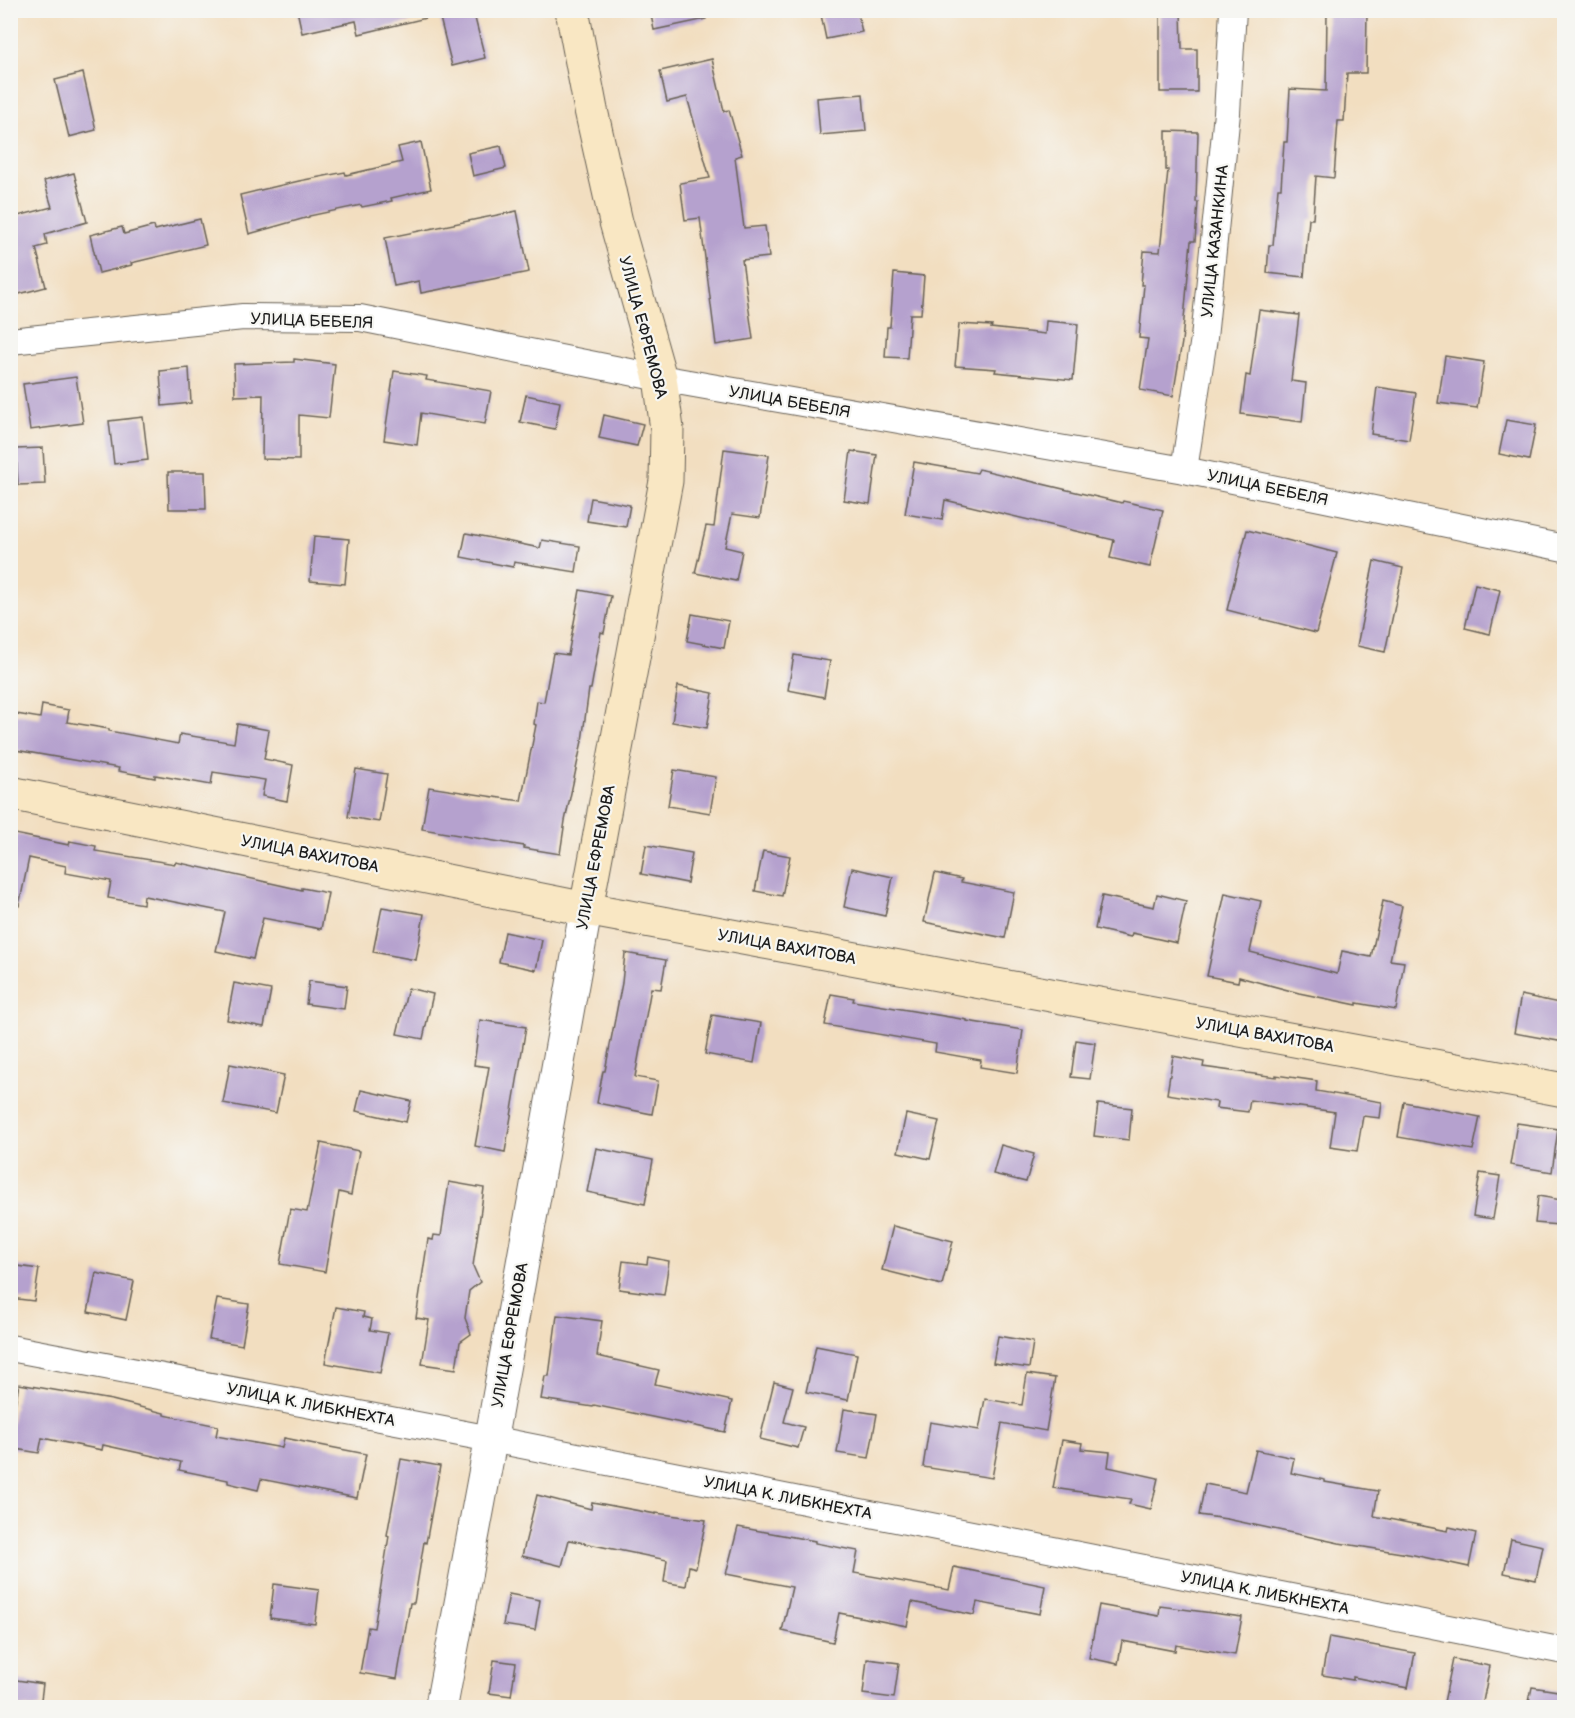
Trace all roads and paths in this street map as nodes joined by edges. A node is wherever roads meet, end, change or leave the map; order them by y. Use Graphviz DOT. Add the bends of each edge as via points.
graph roads {
  1 [pos="572,10"];
  2 [pos="1233,10"];
  3 [pos="10,341"];
  4 [pos="660,378"];
  5 [pos="1184,470"];
  6 [pos="1564,548"];
  7 [pos="10,793"];
  8 [pos="586,909"];
  9 [pos="1564,1090"];
  10 [pos="10,1348"];
  11 [pos="491,1438"];
  12 [pos="1564,1651"];
  13 [pos="441,1707"];
  1 -- 4 [label="main road, УЛИЦА ЕФРЕМОВА" via="616,222"];
  2 -- 5 [label="street, УЛИЦА КАЗАНКИНА" via="1227,113 1204,338"];
  3 -- 4 [label="street, УЛИЦА БЕБЕЛЯ" via="243,317 360,318"];
  4 -- 5 [label="street, УЛИЦА БЕБЕЛЯ"];
  4 -- 8 [label="main road, УЛИЦА ЕФРЕМОВА" via="667,429 666,481"];
  5 -- 6 [label="street, УЛИЦА БЕБЕЛЯ"];
  7 -- 8 [label="main road, УЛИЦА ВАХИТОВА"];
  8 -- 9 [label="main road, УЛИЦА ВАХИТОВА"];
  8 -- 11 [label="street, УЛИЦА ЕФРЕМОВА"];
  10 -- 11 [label="street, УЛИЦА К. ЛИБКНЕХТА"];
  11 -- 12 [label="street, УЛИЦА К. ЛИБКНЕХТА"];
  11 -- 13 [label="street, УЛИЦА ЕФРЕМОВА"];
}
